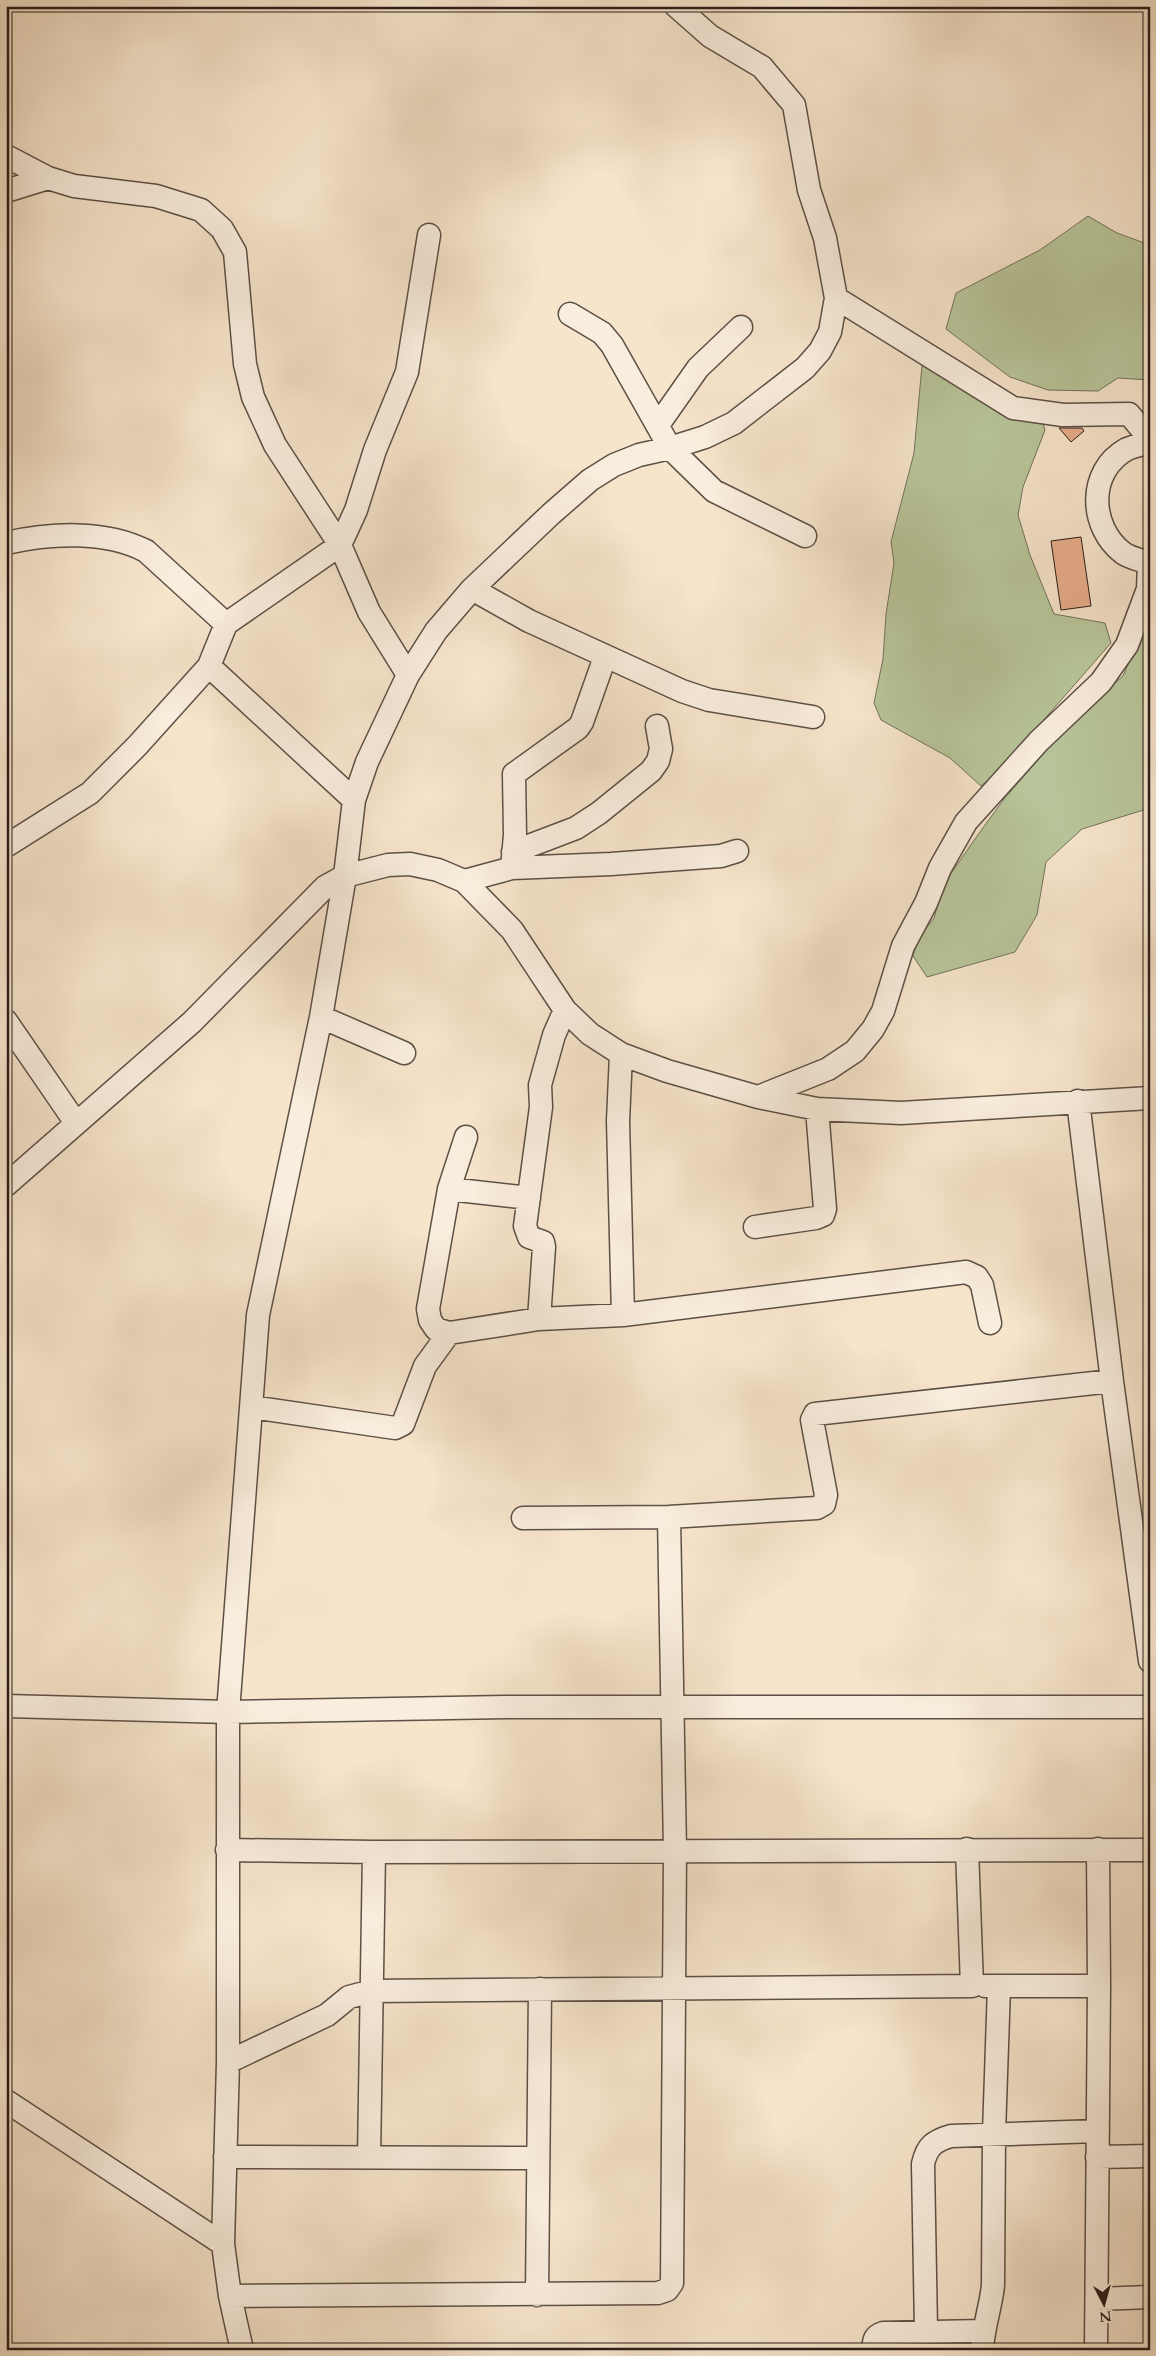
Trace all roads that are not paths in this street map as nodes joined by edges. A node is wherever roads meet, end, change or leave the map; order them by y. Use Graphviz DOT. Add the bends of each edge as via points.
graph roads {
  1 [pos="676,6"];
  2 [pos="6,156"];
  3 [pos="48,178"];
  4 [pos="6,190"];
  5 [pos="429,235"];
  6 [pos="836,298"];
  7 [pos="570,314"];
  8 [pos="741,327"];
  9 [pos="658,425"];
  10 [pos="1150,440"];
  11 [pos="670,448"];
  12 [pos="805,536"];
  13 [pos="6,543"];
  14 [pos="340,545"];
  15 [pos="1149,562"];
  16 [pos="472,589"];
  17 [pos="226,624"];
  18 [pos="605,657"];
  19 [pos="209,666"];
  20 [pos="408,675"];
  21 [pos="813,717"];
  22 [pos="657,726"];
  23 [pos="354,800"];
  24 [pos="6,846"];
  25 [pos="737,851"];
  26 [pos="513,860"];
  27 [pos="345,876"];
  28 [pos="464,881"];
  29 [pos="564,1010"];
  30 [pos="321,1016"];
  31 [pos="6,1021"];
  32 [pos="404,1054"];
  33 [pos="621,1054"];
  34 [pos="758,1097"];
  35 [pos="1150,1098"];
  36 [pos="1078,1101"];
  37 [pos="817,1109"];
  38 [pos="76,1123"];
  39 [pos="466,1137"];
  40 [pos="6,1185"];
  41 [pos="449,1189"];
  42 [pos="529,1198"];
  43 [pos="755,1226"];
  44 [pos="624,1315"];
  45 [pos="539,1319"];
  46 [pos="990,1323"];
  47 [pos="448,1333"];
  48 [pos="1112,1381"];
  49 [pos="252,1406"];
  50 [pos="669,1517"];
  51 [pos="523,1518"];
  52 [pos="1150,1661"];
  53 [pos="6,1706"];
  54 [pos="672,1706"];
  55 [pos="1150,1707"];
  56 [pos="228,1712"];
  57 [pos="967,1849"];
  58 [pos="1098,1849"];
  59 [pos="227,1850"];
  60 [pos="1150,1850"];
  61 [pos="675,1851"];
  62 [pos="374,1852"];
  63 [pos="972,1986"];
  64 [pos="999,1986"];
  65 [pos="1099,1986"];
  66 [pos="674,1988"];
  67 [pos="540,1989"];
  68 [pos="372,1991"];
  69 [pos="228,2062"];
  70 [pos="6,2101"];
  71 [pos="1098,2131"];
  72 [pos="994,2134"];
  73 [pos="1150,2156"];
  74 [pos="225,2157"];
  75 [pos="369,2157"];
  76 [pos="536,2158"];
  77 [pos="1097,2158"];
  78 [pos="223,2244"];
  79 [pos="536,2294"];
  80 [pos="230,2296"];
  81 [pos="1150,2297"];
  82 [pos="1096,2298"];
  83 [pos="926,2330"];
  84 [pos="982,2340"];
  85 [pos="242,2350"];
  86 [pos="873,2350"];
  87 [pos="1096,2350"];
  1 -- 6 [label="street" via="710,36 762,67 794,105 809,190 825,238"];
  2 -- 3 [label="street"];
  3 -- 4 [label="street"];
  3 -- 14 [label="street" via="74,186 156,196 201,210 222,229 235,252 245,364 253,397 275,445"];
  5 -- 14 [label="street" via="407,372"];
  6 -- 10 [label="street" via="1013,408 1063,415 1128,414"];
  6 -- 11 [label="street" via="830,332 820,351 805,368 734,423"];
  7 -- 9 [label="street" via="602,333 612,345"];
  8 -- 9 [label="street" via="698,368"];
  9 -- 11 [label="street"];
  10 -- 15 [label="street" via="1127,449 1108,466 1097,488 1097,513 1106,537 1125,554"];
  11 -- 12 [label="street" via="714,491"];
  11 -- 16 [label="street" via="631,458 590,480"];
  13 -- 17 [label="street" via="98,536 134,545 146,551"];
  14 -- 17 [label="street"];
  14 -- 20 [label="street" via="369,612"];
  15 -- 34 [label="street" via="1148,589 1127,645 1101,682 1039,741 966,822 903,946 883,1011 874,1029 855,1051 828,1069"];
  16 -- 18 [label="street"];
  16 -- 20 [label="street" via="436,631"];
  17 -- 19 [label="street"];
  18 -- 21 [label="street" via="709,700"];
  18 -- 26 [label="street" via="578,728 514,774"];
  19 -- 23 [label="street"];
  19 -- 24 [label="street" via="90,793"];
  20 -- 23 [label="street" via="367,762"];
  22 -- 26 [label="street" via="660,749 658,761 651,771 576,828"];
  23 -- 27 [label="street"];
  25 -- 26 [label="street" via="721,856 651,861"];
  26 -- 28 [label="street"];
  27 -- 28 [label="street" via="388,865 410,864 438,870"];
  27 -- 30 [label="street"];
  27 -- 38 [label="street" via="325,887 192,1022"];
  28 -- 29 [label="street" via="512,930"];
  29 -- 33 [label="street" via="590,1034"];
  29 -- 42 [label="street" via="540,1086 541,1107"];
  30 -- 32 [label="street"];
  30 -- 49 [label="street" via="258,1315"];
  31 -- 38 [label="street"];
  33 -- 34 [label="street"];
  33 -- 44 [label="street" via="618,1121"];
  34 -- 37 [label="street"];
  35 -- 36 [label="street"];
  36 -- 37 [label="street" via="901,1113"];
  36 -- 48 [label="street"];
  37 -- 43 [label="street" via="823,1214 816,1218"];
  38 -- 40 [label="street"];
  39 -- 41 [label="street"];
  41 -- 42 [label="street"];
  41 -- 47 [label="street" via="428,1309 436,1329"];
  42 -- 45 [label="street" via="526,1232 543,1242 544,1247"];
  44 -- 45 [label="street"];
  44 -- 46 [label="street" via="966,1272 977,1277 982,1285"];
  45 -- 47 [label="street"];
  47 -- 49 [label="street" via="426,1366 403,1424 395,1428"];
  48 -- 50 [label="street" via="815,1414 812,1420 826,1495 824,1504 805,1511"];
  48 -- 52 [label="street"];
  49 -- 56 [label="street"];
  50 -- 51 [label="street"];
  50 -- 54 [label="street"];
  53 -- 56 [label="street"];
  54 -- 55 [label="street"];
  54 -- 56 [label="street"];
  54 -- 61 [label="street"];
  56 -- 59 [label="street"];
  57 -- 58 [label="street"];
  57 -- 61 [label="street"];
  57 -- 63 [label="street"];
  58 -- 60 [label="street"];
  58 -- 65 [label="street"];
  59 -- 62 [label="street"];
  59 -- 69 [label="street"];
  61 -- 62 [label="street"];
  61 -- 66 [label="street"];
  62 -- 68 [label="street"];
  63 -- 64 [label="street"];
  63 -- 66 [label="street"];
  64 -- 65 [label="street"];
  64 -- 72 [label="street"];
  65 -- 71 [label="street"];
  66 -- 67 [label="street"];
  66 -- 79 [label="street" via="672,2283 667,2290 658,2293"];
  67 -- 68 [label="street"];
  67 -- 76 [label="street"];
  68 -- 69 [label="street" via="348,1996 327,2015"];
  68 -- 75 [label="street"];
  69 -- 74 [label="street"];
  70 -- 78 [label="street"];
  71 -- 72 [label="street"];
  71 -- 77 [label="street"];
  72 -- 83 [label="street" via="951,2136 936,2140 926,2149 923,2164"];
  72 -- 84 [label="street" via="993,2285"];
  73 -- 77 [label="street"];
  74 -- 75 [label="street"];
  74 -- 78 [label="street"];
  75 -- 76 [label="street"];
  76 -- 79 [label="street"];
  77 -- 82 [label="street"];
  78 -- 80 [label="street"];
  79 -- 80 [label="street"];
  80 -- 85 [label="street"];
  81 -- 82 [label="street"];
  82 -- 87 [label="street"];
  83 -- 84 [label="street"];
  83 -- 86 [label="street" via="877,2334"];
}
